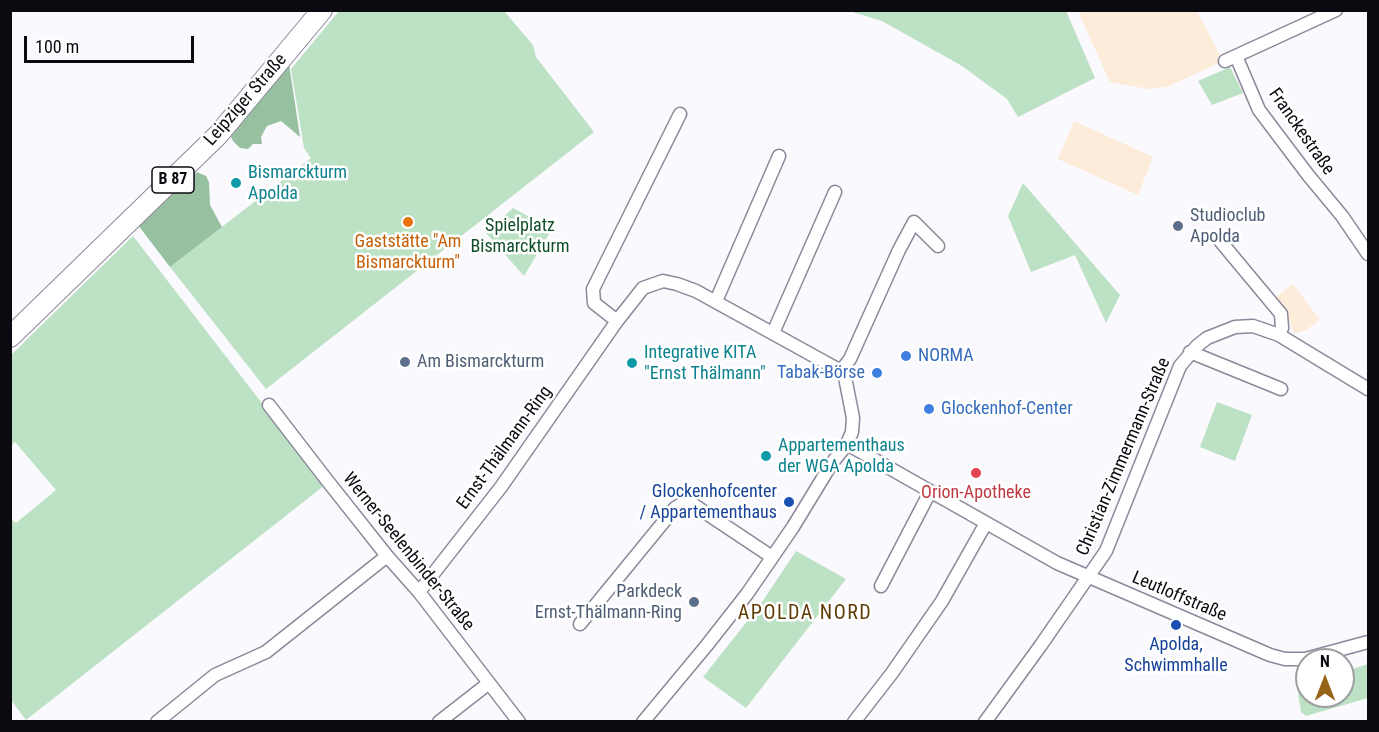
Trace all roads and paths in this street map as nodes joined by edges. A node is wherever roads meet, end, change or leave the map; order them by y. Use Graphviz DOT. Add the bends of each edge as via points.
graph roads {
  1 [pos="322,10"];
  2 [pos="1336,10"];
  3 [pos="680,114"];
  4 [pos="779,156"];
  5 [pos="836,192"];
  6 [pos="1221,242"];
  7 [pos="938,246"];
  8 [pos="1368,254"];
  9 [pos="716,301"];
  10 [pos="616,321"];
  11 [pos="772,333"];
  12 [pos="1279,335"];
  13 [pos="10,337"];
  14 [pos="1190,352"];
  15 [pos="841,371"];
  16 [pos="1281,388"];
  17 [pos="1368,388"];
  18 [pos="269,405"];
  19 [pos="847,444"];
  20 [pos="930,492"];
  21 [pos="986,523"];
  22 [pos="387,556"];
  23 [pos="772,557"];
  24 [pos="1089,578"];
  25 [pos="881,586"];
  26 [pos="419,592"];
  27 [pos="580,624"];
  28 [pos="1368,642"];
  29 [pos="489,683"];
  30 [pos="157,722"];
  31 [pos="439,722"];
  32 [pos="519,722"];
  33 [pos="643,722"];
  34 [pos="854,722"];
  35 [pos="985,722"];
  1 -- 13 [label="main road, Leipziger Straße / B 87" via="218,135"];
  2 -- 8 [label="street, Franckestraße" via="1230,58 1259,110"];
  3 -- 10 [label="street" via="593,289 594,303"];
  4 -- 9 [label="street"];
  5 -- 11 [label="street"];
  6 -- 12 [label="street" via="1281,314"];
  7 -- 15 [label="street" via="914,222"];
  9 -- 10 [label="street, Ernst-Thälmann-Ring" via="663,281 643,288"];
  9 -- 11 [label="street, Ernst-Thälmann-Ring"];
  10 -- 26 [label="street, Ernst-Thälmann-Ring" via="501,487"];
  11 -- 15 [label="street, Ernst-Thälmann-Ring"];
  12 -- 14 [label="street, Christian-Zimmermann-Straße" via="1253,326 1235,327 1207,338"];
  12 -- 17 [label="street, Christian-Zimmermann-Straße"];
  14 -- 16 [label="street, Christian-Zimmermann-Straße"];
  14 -- 24 [label="street, Christian-Zimmermann-Straße" via="1180,366 1106,552"];
  15 -- 19 [label="street" via="853,418"];
  18 -- 22 [label="street, Werner-Seelenbinder-Straße"];
  19 -- 20 [label="street, Leutloffstraße"];
  19 -- 23 [label="street"];
  20 -- 21 [label="street, Leutloffstraße"];
  20 -- 25 [label="street"];
  21 -- 24 [label="street, Leutloffstraße"];
  21 -- 34 [label="street" via="942,601"];
  22 -- 26 [label="street, Werner-Seelenbinder-Straße"];
  22 -- 30 [label="street" via="266,652 216,675"];
  23 -- 27 [label="street" via="694,505 683,503"];
  23 -- 33 [label="street" via="747,594"];
  24 -- 28 [label="street, Leutloffstraße" via="1285,659 1305,658"];
  24 -- 35 [label="street, Christian-Zimmermann-Straße"];
  26 -- 29 [label="street, Werner-Seelenbinder-Straße"];
  29 -- 31 [label="street"];
  29 -- 32 [label="street, Werner-Seelenbinder-Straße"];
}
